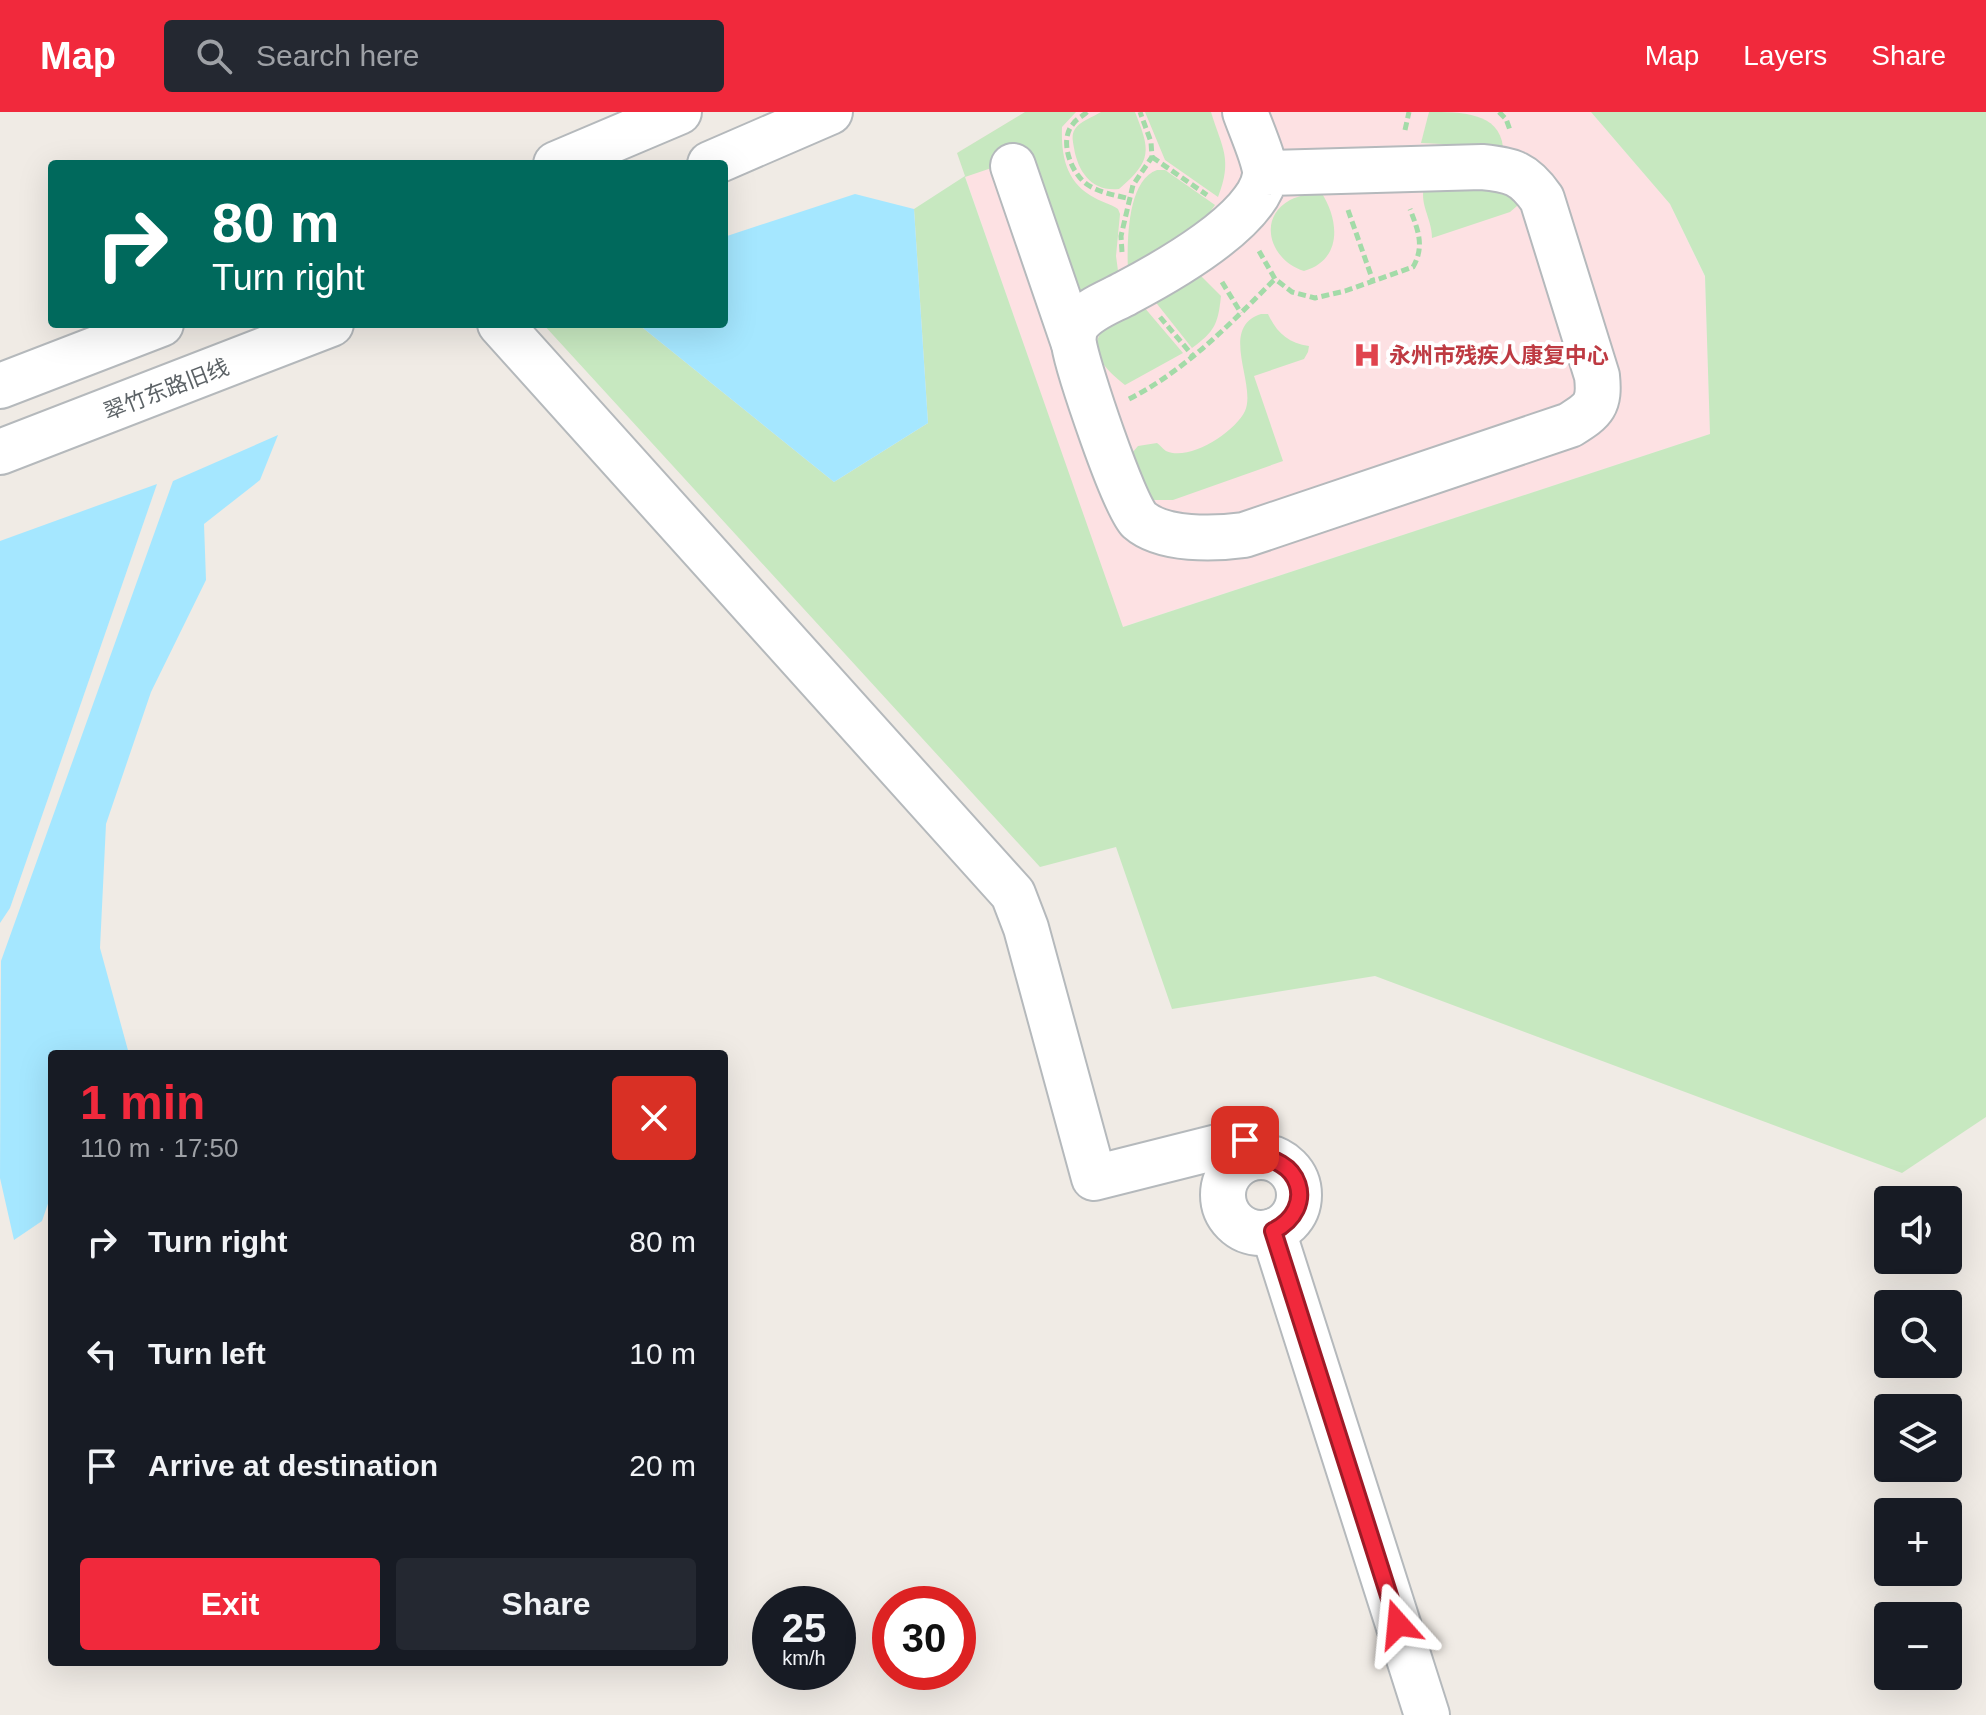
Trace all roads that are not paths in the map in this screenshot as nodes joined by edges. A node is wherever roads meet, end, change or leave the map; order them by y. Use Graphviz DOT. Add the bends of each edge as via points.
graph roads {
  1 [pos="679,112"];
  2 [pos="830,112"];
  3 [pos="1245,112"];
  4 [pos="565,160"];
  5 [pos="719,160"];
  6 [pos="1013,166"];
  7 [pos="1266,173"];
  8 [pos="151,328"];
  9 [pos="321,328"];
  10 [pos="504,328"];
  11 [pos="1073,341"];
  12 [pos="0,386"];
  13 [pos="0,452"];
  14 [pos="1427,1715"];
  1 -- 4 [label="street"];
  2 -- 5 [label="street"];
  3 -- 7 [label="street"];
  6 -- 11 [label="street"];
  7 -- 11 [label="street" via="1257,200 1238,219 1136,288 1090,312 1076,326"];
  7 -- 11 [label="street" via="1482,167 1510,170 1531,182 1542,199 1597,376 1599,396 1588,413 1570,425 1244,535 1213,540 1163,532 1139,520 1125,497"];
  8 -- 12 [label="street"];
  9 -- 13 [label="street, 翠竹东路旧线"];
  10 -- 14 [label="street" via="1013,894 1094,1178 1245,1140 1250,1158 1287,1166 1299,1188 1295,1214 1273,1231"];
}
